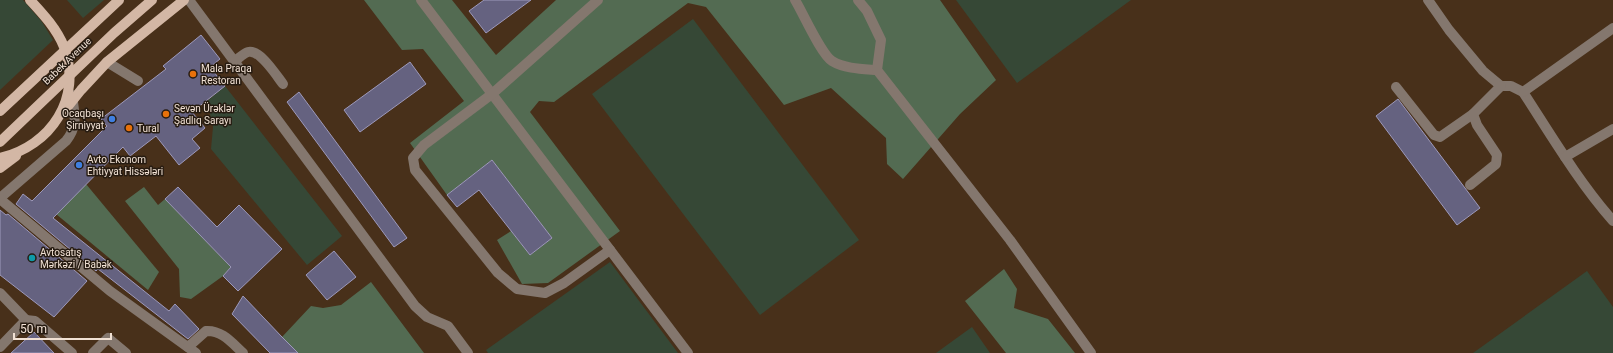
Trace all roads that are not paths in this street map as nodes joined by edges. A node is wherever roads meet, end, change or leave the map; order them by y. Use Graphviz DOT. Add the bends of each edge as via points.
graph roads {
  1 [pos="30,0"];
  2 [pos="119,0"];
  3 [pos="152,0"];
  4 [pos="184,0"];
  5 [pos="189,0"];
  6 [pos="421,0"];
  7 [pos="598,0"];
  8 [pos="795,0"];
  9 [pos="858,0"];
  10 [pos="1428,0"];
  11 [pos="1613,28"];
  12 [pos="235,61"];
  13 [pos="107,62"];
  14 [pos="877,70"];
  15 [pos="69,72"];
  16 [pos="138,81"];
  17 [pos="283,84"];
  18 [pos="1501,86"];
  19 [pos="1396,87"];
  20 [pos="1523,92"];
  21 [pos="492,94"];
  22 [pos="73,100"];
  23 [pos="0,110"];
  24 [pos="1473,114"];
  25 [pos="52,127"];
  26 [pos="1613,129"];
  27 [pos="0,142"];
  28 [pos="27,149"];
  29 [pos="1565,157"];
  30 [pos="0,158"];
  31 [pos="0,168"];
  32 [pos="1470,185"];
  33 [pos="0,198"];
  34 [pos="1613,220"];
  35 [pos="610,250"];
  36 [pos="0,292"];
  37 [pos="26,320"];
  38 [pos="0,347"];
  39 [pos="192,350"];
  40 [pos="72,353"];
  41 [pos="93,353"];
  42 [pos="126,353"];
  43 [pos="243,353"];
  44 [pos="468,353"];
  45 [pos="688,353"];
  46 [pos="1092,353"];
  1 -- 15 [label="main road" via="58,34 64,46"];
  2 -- 23 [label="main road, Babek Avenue, bridge"];
  3 -- 27 [label="main road, Babek Avenue, bridge"];
  4 -- 13 [label="main road"];
  5 -- 12 [label="street"];
  6 -- 21 [label="street"];
  7 -- 21 [label="street"];
  8 -- 14 [label="street" via="831,60 845,66"];
  9 -- 14 [label="street" via="867,11 881,40"];
  10 -- 18 [label="street" via="1483,71"];
  11 -- 20 [label="street"];
  12 -- 17 [label="street" via="248,52 255,52"];
  12 -- 44 [label="street" via="415,306 421,313 448,326"];
  13 -- 16 [label="street"];
  13 -- 22 [label="main road"];
  14 -- 46 [label="street" via="1010,240"];
  15 -- 22 [label="street"];
  15 -- 25 [label="main road" via="67,98"];
  18 -- 20 [label="street" via="1511,86"];
  18 -- 24 [label="street"];
  19 -- 24 [label="street" via="1434,135 1440,137"];
  20 -- 29 [label="street"];
  21 -- 35 [label="street"];
  21 -- 35 [label="street" via="424,145 413,158 415,170 498,273 517,289 545,293 564,283"];
  22 -- 25 [label="main road"];
  22 -- 33 [label="street" via="75,124 72,134"];
  24 -- 32 [label="street" via="1477,125 1497,155 1496,164"];
  25 -- 28 [label="main road"];
  26 -- 29 [label="street"];
  28 -- 30 [label="main road"];
  28 -- 31 [label="main road"];
  29 -- 34 [label="street" via="1598,204"];
  33 -- 39 [label="street" via="110,291"];
  35 -- 45 [label="street"];
  36 -- 37 [label="street"];
  37 -- 38 [label="street"];
  37 -- 40 [label="street" via="35,321"];
  39 -- 43 [label="street" via="206,331 215,330"];
  41 -- 42 [label="street" via="108,338"];
}
